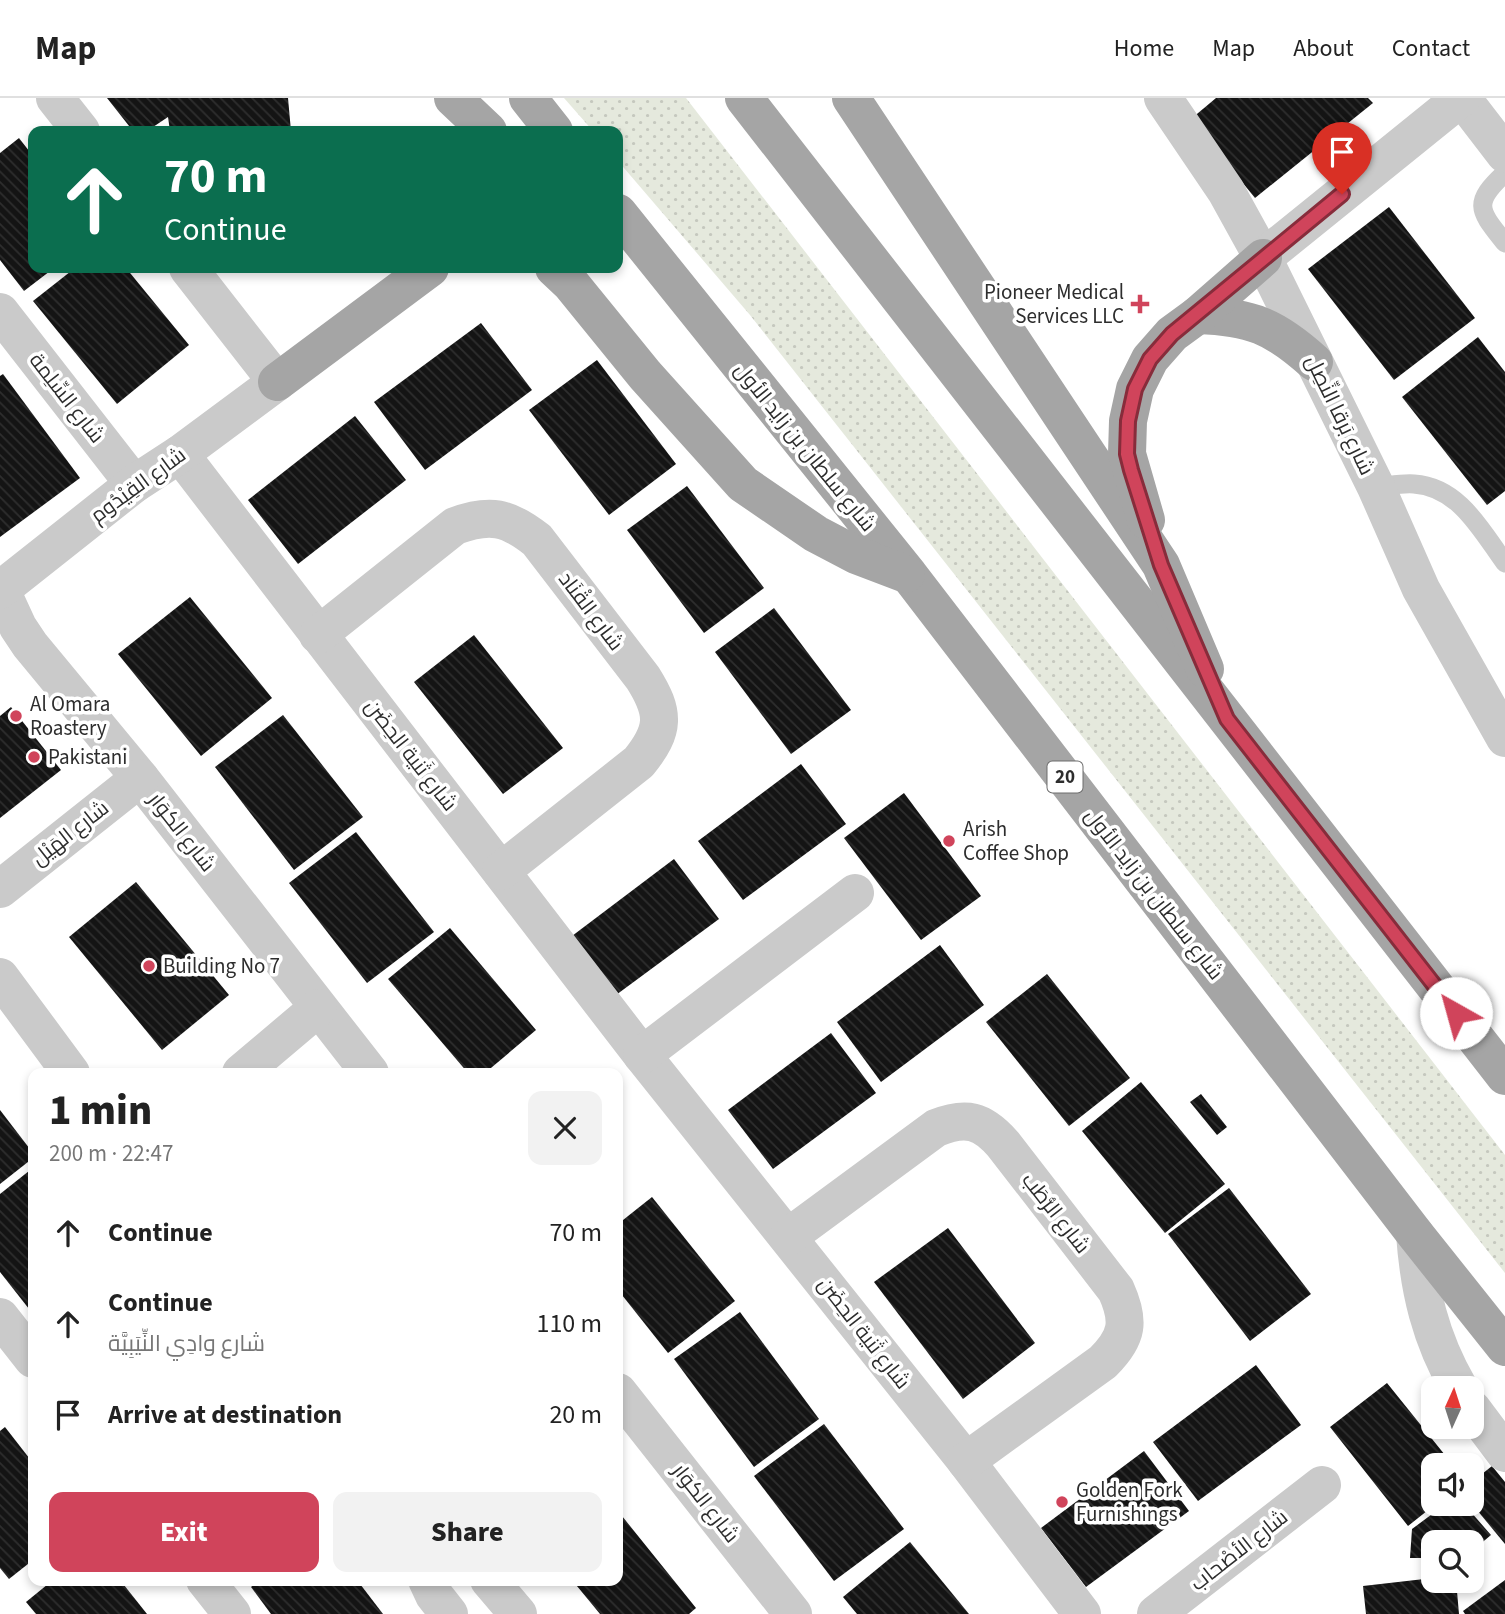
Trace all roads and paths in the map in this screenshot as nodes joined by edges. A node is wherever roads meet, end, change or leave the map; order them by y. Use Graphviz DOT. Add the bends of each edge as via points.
graph roads {
  1 [pos="55,98"];
  2 [pos="453,98"];
  3 [pos="528,98"];
  4 [pos="744,98"];
  5 [pos="851,98"];
  6 [pos="1163,98"];
  7 [pos="1449,102"];
  8 [pos="77,126"];
  9 [pos="483,126"];
  10 [pos="550,126"];
  11 [pos="1505,154"];
  12 [pos="1505,173"];
  13 [pos="623,224"];
  14 [pos="1505,243"];
  15 [pos="1263,258"];
  16 [pos="192,273"];
  17 [pos="423,273"];
  18 [pos="559,273"];
  19 [pos="0,312"];
  20 [pos="1198,315"];
  21 [pos="1314,362"];
  22 [pos="277,382"];
  23 [pos="180,454"];
  24 [pos="134,484"];
  25 [pos="1376,487"];
  26 [pos="1505,563"];
  27 [pos="1161,565"];
  28 [pos="908,575"];
  29 [pos="0,589"];
  30 [pos="318,635"];
  31 [pos="1227,719"];
  32 [pos="1502,724"];
  33 [pos="140,778"];
  34 [pos="501,871"];
  35 [pos="0,889"];
  36 [pos="855,892"];
  37 [pos="0,977"];
  38 [pos="318,1008"];
  39 [pos="642,1055"];
  40 [pos="67,1068"];
  41 [pos="248,1068"];
  42 [pos="366,1068"];
  43 [pos="1505,1076"];
  44 [pos="1415,1234"];
  45 [pos="788,1237"];
  46 [pos="0,1317"];
  47 [pos="1505,1347"];
  48 [pos="28,1353"];
  49 [pos="1453,1376"];
  50 [pos="623,1398"];
  51 [pos="1484,1425"];
  52 [pos="1505,1452"];
  53 [pos="965,1461"];
  54 [pos="1322,1485"];
  55 [pos="210,1586"];
  56 [pos="430,1586"];
  57 [pos="494,1586"];
  58 [pos="232,1614"];
  59 [pos="449,1614"];
  60 [pos="518,1614"];
  61 [pos="793,1614"];
  62 [pos="1082,1614"];
  63 [pos="1156,1614"];
  1 -- 8 [label="street"];
  2 -- 9 [label="main road"];
  3 -- 10 [label="main road"];
  4 -- 31 [label="main road"];
  5 -- 27 [label="main road"];
  6 -- 15 [label="street, شارع بَرقا النِّصِل" via="1226,191"];
  7 -- 11 [label="street"];
  7 -- 15 [label="street"];
  12 -- 14 [label="lane" via="1482,203 1486,220"];
  13 -- 28 [label="main road, شارع سلطان بن زايد الأول / 20"];
  15 -- 20 [label="main road"];
  15 -- 21 [label="street, شارع بَرقا النِّصِل"];
  16 -- 22 [label="street"];
  17 -- 22 [label="main road"];
  18 -- 28 [label="main road" via="743,484 817,534"];
  19 -- 24 [label="street, شارع السِّلِمة"];
  20 -- 21 [label="main road" via="1230,316 1261,325 1290,340"];
  20 -- 27 [label="main road" via="1172,334 1150,359 1135,389 1128,421 1127,454"];
  21 -- 25 [label="street, شارع بَرقا النِّصِل"];
  22 -- 23 [label="street, شارع القِيْدُوم"];
  23 -- 24 [label="street, شارع القِيْدُوم"];
  23 -- 30 [label="street, شارع ثَنية الحِضَن"];
  24 -- 29 [label="street, شارع القِيْدُوم"];
  25 -- 26 [label="lane" via="1412,483 1444,492 1465,509"];
  25 -- 32 [label="street, شارع بَرقا النِّصِل" via="1421,589"];
  27 -- 31 [label="main road"];
  28 -- 44 [label="main road, شارع سلطان بن زايد الأول / 20"];
  29 -- 33 [label="street, شارع الكوَار" via="30,645"];
  30 -- 34 [label="street, شارع ثَنية الحِضَن"];
  30 -- 34 [label="street, شارع القْنَاد" via="455,526 476,519 499,519 519,526 537,540 643,678 656,698 660,721 654,744 639,762"];
  31 -- 43 [label="main road"];
  33 -- 35 [label="street, شارع الهَيْل"];
  33 -- 38 [label="street, شارع الكوَار"];
  34 -- 39 [label="street, شارع ثَنية الحِضَن"];
  36 -- 39 [label="street"];
  37 -- 40 [label="street"];
  38 -- 41 [label="street"];
  38 -- 42 [label="street, شارع الكوَار"];
  39 -- 45 [label="street, شارع ثَنية الحِضَن"];
  44 -- 47 [label="main road, شارع سلطان بن زايد الأول / 20"];
  44 -- 49 [label="street" via="1427,1312"];
  45 -- 53 [label="street, شارع ثَنية الحِضَن"];
  45 -- 53 [label="street, شارع الرُّطَب" via="936,1128 953,1121 973,1121 1003,1144 1116,1290 1124,1308 1125,1328 1118,1347 1104,1362"];
  46 -- 48 [label="street"];
  50 -- 61 [label="street, شارع الكوَار"];
  51 -- 52 [label="street"];
  53 -- 62 [label="street, شارع ثَنية الحِضَن"];
  54 -- 63 [label="street, شارع الأصْحاب"];
  55 -- 58 [label="street"];
  56 -- 59 [label="street"];
  57 -- 60 [label="street"];
}
